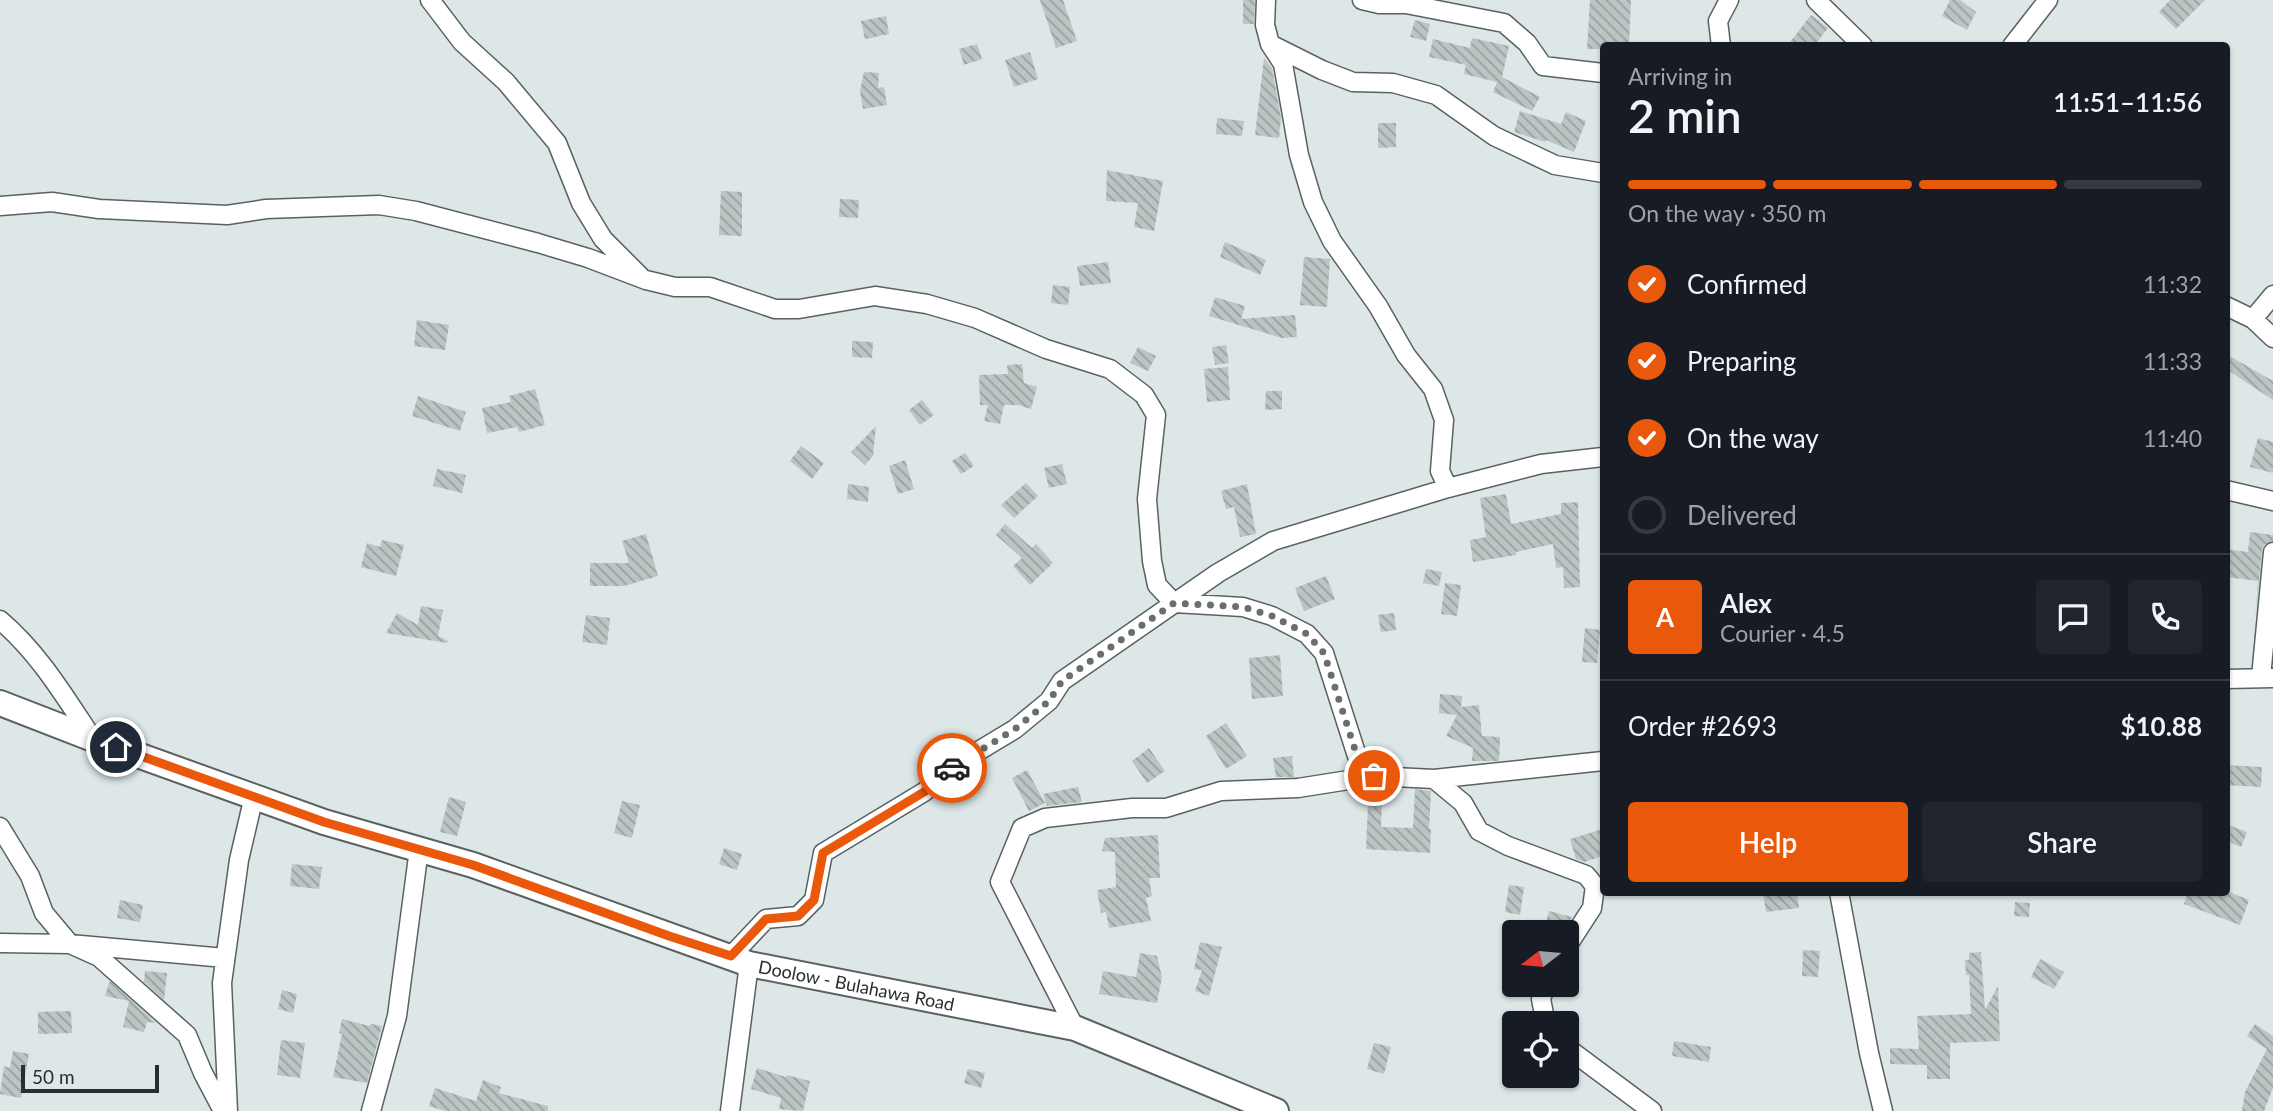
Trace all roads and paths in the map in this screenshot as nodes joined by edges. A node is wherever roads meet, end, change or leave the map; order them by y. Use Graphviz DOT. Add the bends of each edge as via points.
graph roads {
  1 [pos="430,0"];
  2 [pos="1266,0"];
  3 [pos="1362,0"];
  4 [pos="1729,0"];
  5 [pos="1816,0"];
  6 [pos="2049,0"];
  7 [pos="1834,6"];
  8 [pos="1721,42"];
  9 [pos="1860,42"];
  10 [pos="2015,42"];
  11 [pos="1270,44"];
  12 [pos="1600,73"];
  13 [pos="1600,172"];
  14 [pos="0,206"];
  15 [pos="646,280"];
  16 [pos="2273,295"];
  17 [pos="2230,308"];
  18 [pos="2253,319"];
  19 [pos="2273,338"];
  20 [pos="1600,457"];
  21 [pos="1448,488"];
  22 [pos="2230,491"];
  23 [pos="2273,501"];
  24 [pos="2273,552"];
  25 [pos="1174,603"];
  26 [pos="0,620"];
  27 [pos="2267,678"];
  28 [pos="2230,679"];
  29 [pos="0,703"];
  30 [pos="93,739"];
  31 [pos="1600,761"];
  32 [pos="1374,776"];
  33 [pos="1434,779"];
  34 [pos="254,796"];
  35 [pos="0,827"];
  36 [pos="419,849"];
  37 [pos="1840,896"];
  38 [pos="1579,928"];
  39 [pos="0,943"];
  40 [pos="70,944"];
  41 [pos="225,958"];
  42 [pos="740,960"];
  43 [pos="1075,1028"];
  44 [pos="1579,1057"];
  45 [pos="225,1111"];
  46 [pos="371,1111"];
  47 [pos="730,1111"];
  48 [pos="1276,1111"];
  49 [pos="1651,1111"];
  50 [pos="1883,1111"];
  1 -- 15 [label="street" via="461,42 506,82 558,143 581,203 603,239"];
  2 -- 11 [label="street"];
  3 -- 12 [label="street" via="1504,23 1527,43 1543,66"];
  4 -- 8 [label="street" via="1718,21"];
  5 -- 7 [label="street"];
  6 -- 10 [label="street"];
  7 -- 9 [label="street"];
  11 -- 13 [label="street" via="1353,82 1393,83 1436,96 1494,136 1555,165"];
  11 -- 21 [label="street" via="1283,64 1299,155 1313,202 1332,241 1433,389 1444,420 1440,471"];
  14 -- 15 [label="street" via="52,202 227,215 379,205 538,243"];
  15 -- 25 [label="street" via="675,287 710,287 775,309 876,296 927,304 1110,369 1144,395 1156,415 1147,499 1152,561 1157,585"];
  16 -- 18 [label="street"];
  17 -- 18 [label="street"];
  18 -- 19 [label="street"];
  20 -- 21 [label="street" via="1541,464"];
  21 -- 25 [label="street" via="1273,541"];
  22 -- 23 [label="street"];
  24 -- 27 [label="street"];
  25 -- 32 [label="street" via="1243,607 1307,634 1324,653 1357,756"];
  25 -- 42 [label="street" via="1062,681 1049,701 1015,729 957,764 924,792 823,853 814,900 798,916 766,919"];
  26 -- 30 [label="street" via="29,649"];
  27 -- 28 [label="street"];
  29 -- 30 [label="main road, Doolow - Bulahawa Road"];
  30 -- 34 [label="main road, Doolow - Bulahawa Road"];
  31 -- 33 [label="street"];
  32 -- 33 [label="street"];
  32 -- 43 [label="street" via="1298,788 1220,792 1166,808 1045,818 1022,828 1000,882"];
  33 -- 38 [label="street" via="1463,803 1479,831 1586,876 1595,886 1592,908"];
  34 -- 36 [label="main road, Doolow - Bulahawa Road"];
  34 -- 41 [label="street"];
  35 -- 40 [label="street" via="30,876 44,914"];
  36 -- 42 [label="main road, Doolow - Bulahawa Road"];
  36 -- 46 [label="street" via="397,1016"];
  37 -- 50 [label="street"];
  39 -- 40 [label="street"];
  40 -- 41 [label="street"];
  40 -- 45 [label="street" via="99,957 187,1035"];
  41 -- 45 [label="street"];
  42 -- 43 [label="main road, Doolow - Bulahawa Road"];
  42 -- 47 [label="street"];
  43 -- 48 [label="main road, Doolow - Bulahawa Road"];
  44 -- 49 [label="street"];
}
